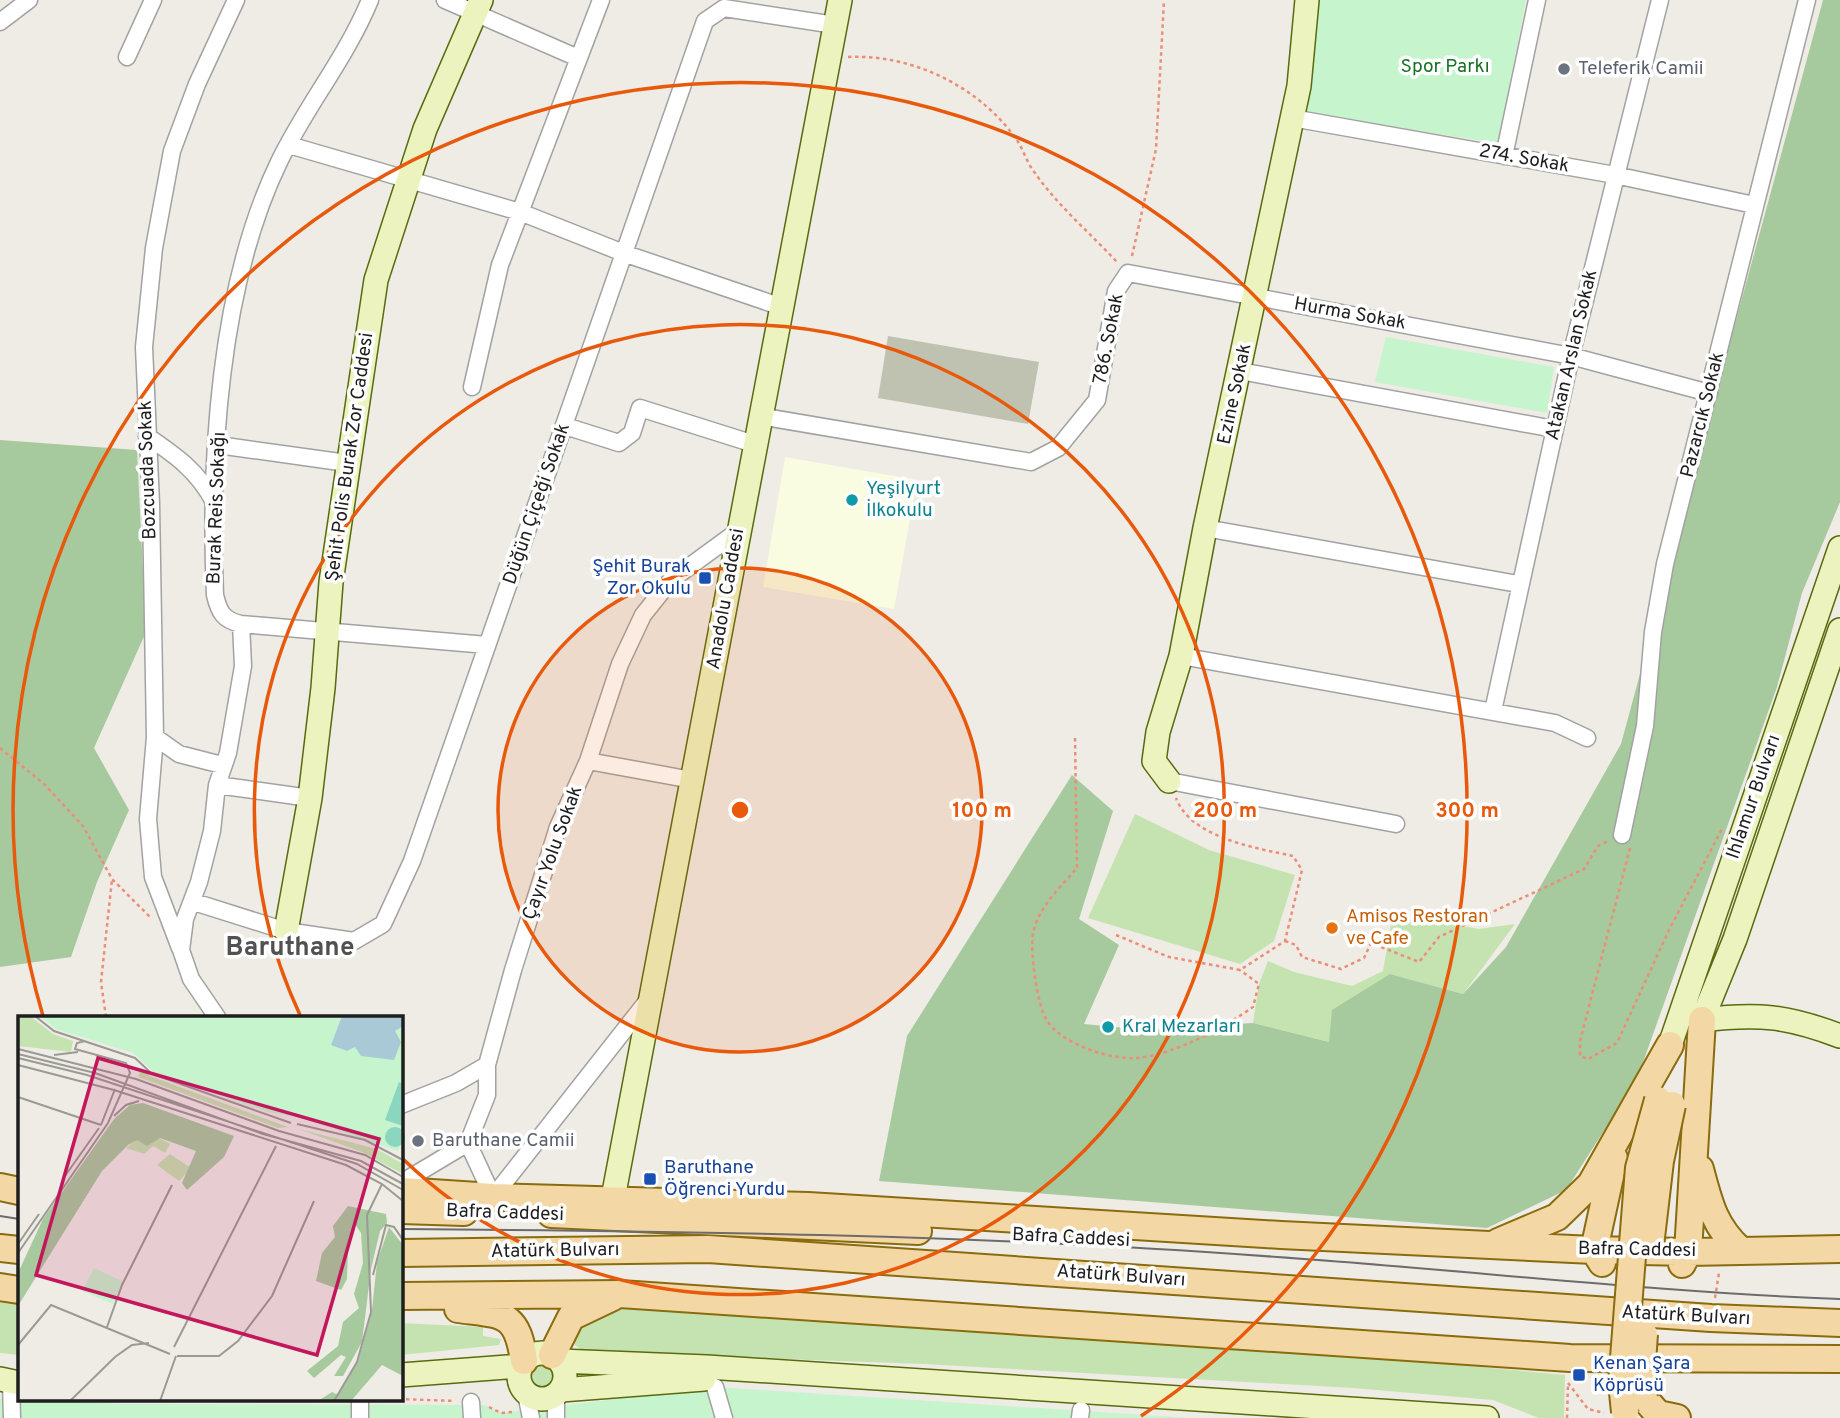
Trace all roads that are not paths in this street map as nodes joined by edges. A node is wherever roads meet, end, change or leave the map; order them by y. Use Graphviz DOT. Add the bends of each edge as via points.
graph roads {
  1 [pos="29,0"];
  2 [pos="153,0"];
  3 [pos="236,0"];
  4 [pos="370,0"];
  5 [pos="445,0"];
  6 [pos="601,0"];
  7 [pos="840,0"];
  8 [pos="1307,0"];
  9 [pos="1536,0"];
  10 [pos="1660,0"];
  11 [pos="1807,0"];
  12 [pos="478,7"];
  13 [pos="0,22"];
  14 [pos="835,26"];
  15 [pos="127,57"];
  16 [pos="578,58"];
  17 [pos="1292,118"];
  18 [pos="289,145"];
  19 [pos="1504,156"];
  20 [pos="1615,175"];
  21 [pos="408,179"];
  22 [pos="1754,205"];
  23 [pos="520,212"];
  24 [pos="626,254"];
  25 [pos="1128,273"];
  26 [pos="1256,298"];
  27 [pos="782,307"];
  28 [pos="1571,356"];
  29 [pos="1240,371"];
  30 [pos="472,387"];
  31 [pos="1709,393"];
  32 [pos="760,416"];
  33 [pos="565,426"];
  34 [pos="1554,429"];
  35 [pos="147,436"];
  36 [pos="754,444"];
  37 [pos="218,445"];
  38 [pos="347,463"];
  39 [pos="215,504"];
  40 [pos="1205,528"];
  41 [pos="738,531"];
  42 [pos="1840,548"];
  43 [pos="1518,584"];
  44 [pos="241,624"];
  45 [pos="1840,630"];
  46 [pos="328,631"];
  47 [pos="487,645"];
  48 [pos="1181,656"];
  49 [pos="1493,711"];
  50 [pos="155,737"];
  51 [pos="1587,738"];
  52 [pos="588,761"];
  53 [pos="222,765"];
  54 [pos="692,780"];
  55 [pos="1169,781"];
  56 [pos="217,785"];
  57 [pos="310,797"];
  58 [pos="1396,824"];
  59 [pos="1622,835"];
  60 [pos="194,902"];
  61 [pos="286,931"];
  62 [pos="181,950"];
  63 [pos="650,998"];
  64 [pos="216,1016"];
  65 [pos="1702,1020"];
  66 [pos="1840,1036"];
  67 [pos="1670,1045"];
  68 [pos="488,1065"];
  69 [pos="1665,1101"];
  70 [pos="402,1105"];
  71 [pos="1620,1133"];
  72 [pos="1693,1139"];
  73 [pos="468,1143"];
  74 [pos="0,1177"];
  75 [pos="18,1181"];
  76 [pos="402,1182"];
  77 [pos="0,1187"];
  78 [pos="18,1191"];
  79 [pos="402,1191"];
  80 [pos="493,1197"];
  81 [pos="613,1198"];
  82 [pos="402,1210"];
  83 [pos="1490,1245"];
  84 [pos="0,1248"];
  85 [pos="1840,1249"];
  86 [pos="18,1250"];
  87 [pos="402,1252"];
  88 [pos="1731,1252"];
  89 [pos="1598,1256"];
  90 [pos="1685,1258"];
  91 [pos="0,1287"];
  92 [pos="18,1290"];
  93 [pos="621,1294"];
  94 [pos="402,1296"];
  95 [pos="402,1302"];
  96 [pos="1840,1323"];
  97 [pos="556,1358"];
  98 [pos="1837,1360"];
  99 [pos="522,1363"];
  100 [pos="791,1373"];
  101 [pos="402,1376"];
  102 [pos="10,1382"];
  103 [pos="715,1387"];
  104 [pos="360,1400"];
  105 [pos="557,1401"];
  106 [pos="529,1407"];
  107 [pos="1364,1407"];
  108 [pos="1633,1409"];
  109 [pos="12,1418"];
  110 [pos="360,1418"];
  111 [pos="724,1418"];
  112 [pos="1487,1418"];
  113 [pos="1678,1418"];
  1 -- 13 [label="street"];
  2 -- 15 [label="street"];
  3 -- 35 [label="street, Bozcuada Sokak" via="197,83 163,191 144,347"];
  4 -- 18 [label="street, Burak Reis Sokağı" via="331,77"];
  5 -- 12 [label="street"];
  6 -- 16 [label="street"];
  7 -- 14 [label="main road, Anadolu Caddesi"];
  8 -- 17 [label="main road, Ezine Sokak"];
  9 -- 19 [label="street"];
  10 -- 20 [label="street, Atakan Arslan Sokak"];
  11 -- 22 [label="street, Pazarcık Sokak"];
  12 -- 16 [label="street"];
  12 -- 21 [label="main road, Şehit Polis Burak Zor Caddesi"];
  14 -- 24 [label="street, Düğün Çiçeği Sokak" via="724,8 705,21"];
  14 -- 27 [label="main road, Anadolu Caddesi"];
  16 -- 23 [label="street"];
  17 -- 19 [label="street, 274. Sokak"];
  17 -- 26 [label="main road, Ezine Sokak"];
  18 -- 21 [label="street"];
  18 -- 37 [label="street, Burak Reis Sokağı" via="242,267 224,362"];
  19 -- 20 [label="street, 274. Sokak"];
  20 -- 22 [label="street, 274. Sokak"];
  20 -- 28 [label="street, Atakan Arslan Sokak"];
  21 -- 23 [label="street"];
  21 -- 38 [label="main road, Şehit Polis Burak Zor Caddesi" via="376,280"];
  22 -- 31 [label="street, Pazarcık Sokak"];
  23 -- 24 [label="street"];
  23 -- 30 [label="street" via="500,265"];
  24 -- 27 [label="street"];
  24 -- 33 [label="street, Düğün Çiçeği Sokak"];
  25 -- 26 [label="street, Hurma Sokak"];
  25 -- 32 [label="street, 786. Sokak" via="1116,291 1097,400 1058,448 1031,462"];
  26 -- 28 [label="street, Hurma Sokak"];
  26 -- 29 [label="main road, Ezine Sokak"];
  27 -- 32 [label="main road, Anadolu Caddesi"];
  28 -- 31 [label="street, Hurma Sokak"];
  28 -- 34 [label="street, Atakan Arslan Sokak"];
  29 -- 34 [label="street"];
  29 -- 40 [label="main road, Ezine Sokak"];
  31 -- 59 [label="street, Pazarcık Sokak" via="1665,564 1653,632 1645,726"];
  32 -- 36 [label="main road, Anadolu Caddesi"];
  33 -- 36 [label="street" via="619,443 632,433 640,408"];
  33 -- 47 [label="street, Düğün Çiçeği Sokak"];
  34 -- 43 [label="street, Atakan Arslan Sokak"];
  35 -- 39 [label="street" via="203,480"];
  35 -- 50 [label="street, Bozcuada Sokak"];
  36 -- 41 [label="main road, Anadolu Caddesi"];
  37 -- 38 [label="street"];
  37 -- 39 [label="street, Burak Reis Sokağı"];
  38 -- 46 [label="main road, Şehit Polis Burak Zor Caddesi"];
  39 -- 44 [label="street, Burak Reis Sokağı" via="215,595 219,613"];
  40 -- 43 [label="street"];
  40 -- 48 [label="main road, Ezine Sokak"];
  41 -- 52 [label="street, Çayır Yolu Sokak" via="671,580 643,615 620,664"];
  41 -- 54 [label="main road, Anadolu Caddesi"];
  42 -- 67 [label="main road, Ihlamur Bulvarı"];
  43 -- 49 [label="street, Atakan Arslan Sokak"];
  44 -- 46 [label="street"];
  44 -- 53 [label="street" via="243,666"];
  45 -- 65 [label="main road, Ihlamur Bulvarı" via="1735,939"];
  46 -- 47 [label="street"];
  46 -- 57 [label="main road, Şehit Polis Burak Zor Caddesi"];
  47 -- 61 [label="street, Düğün Çiçeği Sokak" via="412,861 383,925 354,941"];
  48 -- 49 [label="street"];
  48 -- 55 [label="main road, Ezine Sokak" via="1154,761"];
  49 -- 51 [label="street" via="1555,723"];
  50 -- 53 [label="street" via="179,754"];
  50 -- 62 [label="street, Bozcuada Sokak" via="148,819 153,877"];
  52 -- 54 [label="street"];
  52 -- 68 [label="street, Çayır Yolu Sokak" via="558,827"];
  53 -- 56 [label="street"];
  54 -- 63 [label="main road, Anadolu Caddesi"];
  55 -- 58 [label="street"];
  56 -- 57 [label="street"];
  56 -- 60 [label="street" via="212,831"];
  57 -- 61 [label="main road, Şehit Polis Burak Zor Caddesi"];
  60 -- 61 [label="street, Düğün Çiçeği Sokak"];
  60 -- 62 [label="street"];
  62 -- 64 [label="street" via="191,979"];
  63 -- 80 [label="street"];
  63 -- 81 [label="main road, Anadolu Caddesi"];
  65 -- 66 [label="main road" via="1749,1014 1806,1023"];
  65 -- 69 [label="main road"];
  65 -- 72 [label="main road"];
  67 -- 69 [label="main road"];
  67 -- 71 [label="main road"];
  68 -- 70 [label="street"];
  68 -- 73 [label="street, Çayır Yolu Sokak" via="487,1096"];
  69 -- 108 [label="main road, bridge" via="1641,1376"];
  71 -- 83 [label="main road" via="1591,1184 1557,1217"];
  71 -- 89 [label="main road"];
  72 -- 88 [label="main road" via="1709,1205"];
  72 -- 90 [label="main road"];
  73 -- 76 [label="street"];
  73 -- 80 [label="street"];
  74 -- 75 [label="main road"];
  77 -- 78 [label="main road"];
  79 -- 80 [label="main road, Bafra Caddesi"];
  80 -- 81 [label="main road, Bafra Caddesi"];
  81 -- 83 [label="main road, Bafra Caddesi"];
  82 -- 89 [label="main road, Bafra Caddesi" via="1490,1261"];
  83 -- 89 [label="main road, Bafra Caddesi"];
  84 -- 86 [label="main road"];
  85 -- 88 [label="main road, Bafra Caddesi"];
  87 -- 96 [label="main road, Atatürk Bulvarı" via="708,1249"];
  88 -- 90 [label="main road, Bafra Caddesi"];
  89 -- 90 [label="main road, Bafra Caddesi"];
  91 -- 92 [label="main road"];
  93 -- 94 [label="main road, Atatürk Bulvarı"];
  93 -- 97 [label="main road" via="570,1317"];
  93 -- 98 [label="main road, Atatürk Bulvarı" via="1570,1358"];
  95 -- 99 [label="main road" via="502,1315 520,1333"];
  97 -- 99 [label="main road" via="542,1353"];
  97 -- 100 [label="main road"];
  97 -- 105 [label="main road" via="565,1375"];
  99 -- 101 [label="main road"];
  99 -- 106 [label="main road" via="519,1381"];
  100 -- 105 [label="main road"];
  100 -- 107 [label="main road"];
  102 -- 109 [label="street"];
  103 -- 111 [label="street"];
  104 -- 110 [label="street"];
  105 -- 106 [label="main road" via="540,1400"];
  107 -- 112 [label="main road"];
  108 -- 113 [label="main road"];
}
